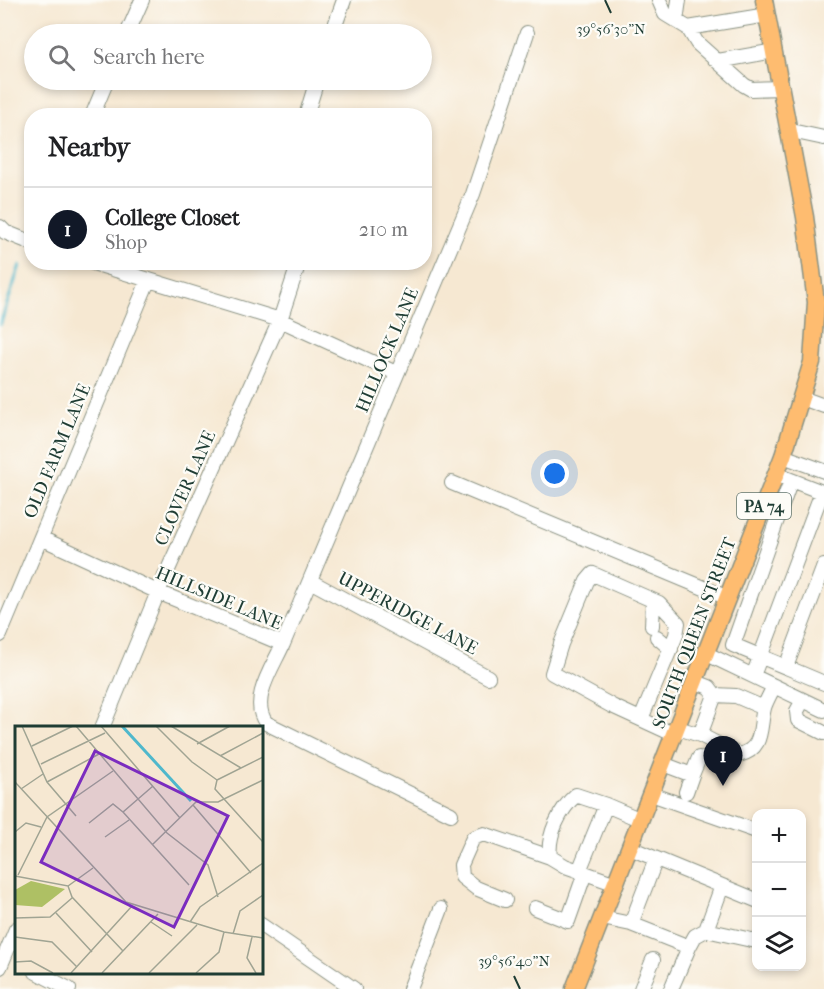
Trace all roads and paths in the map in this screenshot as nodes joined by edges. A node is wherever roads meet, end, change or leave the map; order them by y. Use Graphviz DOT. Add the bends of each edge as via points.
graph roads {
  1 [pos="142,0"];
  2 [pos="344,0"];
  3 [pos="659,0"];
  4 [pos="679,0"];
  5 [pos="766,7"];
  6 [pos="676,21"];
  7 [pos="131,24"];
  8 [pos="336,24"];
  9 [pos="688,28"];
  10 [pos="527,33"];
  11 [pos="774,51"];
  12 [pos="718,61"];
  13 [pos="782,88"];
  14 [pos="103,90"];
  15 [pos="314,90"];
  16 [pos="95,108"];
  17 [pos="308,108"];
  18 [pos="791,131"];
  19 [pos="824,138"];
  20 [pos="0,227"];
  21 [pos="24,240"];
  22 [pos="114,270"];
  23 [pos="296,270"];
  24 [pos="148,281"];
  25 [pos="820,311"];
  26 [pos="280,320"];
  27 [pos="396,373"];
  28 [pos="802,398"];
  29 [pos="824,405"];
  30 [pos="824,455"];
  31 [pos="783,456"];
  32 [pos="821,470"];
  33 [pos="784,478"];
  34 [pos="452,483"];
  35 [pos="819,490"];
  36 [pos="40,538"];
  37 [pos="824,566"];
  38 [pos="310,581"];
  39 [pos="158,592"];
  40 [pos="728,598"];
  41 [pos="653,601"];
  42 [pos="0,635"];
  43 [pos="283,644"];
  44 [pos="671,649"];
  45 [pos="707,654"];
  46 [pos="760,656"];
  47 [pos="786,667"];
  48 [pos="753,676"];
  49 [pos="488,677"];
  50 [pos="696,682"];
  51 [pos="824,683"];
  52 [pos="774,686"];
  53 [pos="715,695"];
  54 [pos="803,700"];
  55 [pos="764,708"];
  56 [pos="824,710"];
  57 [pos="641,719"];
  58 [pos="103,726"];
  59 [pos="676,731"];
  60 [pos="824,734"];
  61 [pos="700,735"];
  62 [pos="699,758"];
  63 [pos="663,764"];
  64 [pos="692,775"];
  65 [pos="686,792"];
  66 [pos="651,794"];
  67 [pos="606,805"];
  68 [pos="451,814"];
  69 [pos="641,820"];
  70 [pos="752,830"];
  71 [pos="630,848"];
  72 [pos="549,857"];
  73 [pos="656,859"];
  74 [pos="582,872"];
  75 [pos="616,884"];
  76 [pos="722,886"];
  77 [pos="752,898"];
  78 [pos="505,900"];
  79 [pos="535,908"];
  80 [pos="441,909"];
  81 [pos="602,918"];
  82 [pos="631,924"];
  83 [pos="262,926"];
  84 [pos="706,930"];
  85 [pos="15,933"];
  86 [pos="752,940"];
  87 [pos="689,947"];
  88 [pos="653,960"];
  89 [pos="7,963"];
  90 [pos="40,974"];
  91 [pos="576,988"];
  92 [pos="69,989"];
  93 [pos="354,989"];
  94 [pos="410,989"];
  95 [pos="641,989"];
  96 [pos="671,989"];
  1 -- 7 [label="street"];
  2 -- 8 [label="street"];
  3 -- 6 [label="street" via="665,14"];
  4 -- 6 [label="street"];
  5 -- 9 [label="street"];
  5 -- 11 [label="main road, SOUTH QUEEN STREET / PA 74"];
  6 -- 9 [label="street"];
  9 -- 12 [label="street" via="697,43"];
  10 -- 27 [label="street, HILLOCK LANE" via="473,194"];
  11 -- 12 [label="street"];
  11 -- 13 [label="main road, SOUTH QUEEN STREET / PA 74"];
  12 -- 13 [label="street" via="751,89"];
  13 -- 18 [label="main road, SOUTH QUEEN STREET / PA 74"];
  14 -- 16 [label="street"];
  15 -- 17 [label="street"];
  18 -- 19 [label="street"];
  18 -- 25 [label="main road, SOUTH QUEEN STREET / PA 74"];
  20 -- 21 [label="street"];
  22 -- 24 [label="street"];
  23 -- 26 [label="street, CLOVER LANE"];
  24 -- 26 [label="street"];
  24 -- 36 [label="street, OLD FARM LANE"];
  25 -- 28 [label="main road, SOUTH QUEEN STREET / PA 74"];
  26 -- 27 [label="street"];
  26 -- 39 [label="street, CLOVER LANE"];
  27 -- 38 [label="street, HILLOCK LANE"];
  28 -- 29 [label="street"];
  28 -- 31 [label="main road, SOUTH QUEEN STREET / PA 74"];
  30 -- 32 [label="street"];
  31 -- 32 [label="street"];
  31 -- 33 [label="main road, SOUTH QUEEN STREET / PA 74"];
  32 -- 35 [label="street"];
  33 -- 35 [label="street"];
  33 -- 40 [label="main road, SOUTH QUEEN STREET / PA 74"];
  33 -- 46 [label="street" via="732,645"];
  34 -- 40 [label="street"];
  35 -- 46 [label="street"];
  36 -- 39 [label="street, HILLSIDE LANE"];
  36 -- 42 [label="street, OLD FARM LANE"];
  37 -- 47 [label="street"];
  38 -- 43 [label="street, HILLOCK LANE"];
  38 -- 49 [label="street, UPPERIDGE LANE"];
  39 -- 43 [label="street, HILLSIDE LANE"];
  39 -- 58 [label="street, CLOVER LANE"];
  40 -- 45 [label="main road, SOUTH QUEEN STREET / PA 74"];
  41 -- 44 [label="street" via="654,632"];
  41 -- 44 [label="street" via="678,623"];
  41 -- 57 [label="street" via="593,574 587,580 552,673"];
  43 -- 68 [label="street, HILLSIDE LANE" via="259,700 266,723"];
  44 -- 57 [label="street"];
  45 -- 48 [label="street"];
  45 -- 50 [label="main road, SOUTH QUEEN STREET / PA 74"];
  46 -- 47 [label="street"];
  46 -- 48 [label="street"];
  47 -- 51 [label="street"];
  48 -- 52 [label="street"];
  50 -- 53 [label="street" via="709,687"];
  50 -- 59 [label="main road, SOUTH QUEEN STREET / PA 74"];
  52 -- 54 [label="street"];
  52 -- 55 [label="street"];
  53 -- 55 [label="street" via="736,696"];
  53 -- 61 [label="street"];
  54 -- 56 [label="street"];
  54 -- 60 [label="street" via="797,711 798,720"];
  55 -- 61 [label="street" via="757,746 747,753 739,755"];
  57 -- 59 [label="street"];
  59 -- 61 [label="street"];
  59 -- 63 [label="main road, SOUTH QUEEN STREET / PA 74"];
  62 -- 64 [label="street"];
  63 -- 64 [label="street"];
  63 -- 66 [label="main road, SOUTH QUEEN STREET / PA 74"];
  64 -- 65 [label="street"];
  66 -- 69 [label="main road, SOUTH QUEEN STREET / PA 74"];
  66 -- 70 [label="street"];
  67 -- 69 [label="street"];
  67 -- 72 [label="street" via="576,795 563,806"];
  67 -- 74 [label="street"];
  69 -- 71 [label="main road, SOUTH QUEEN STREET / PA 74"];
  71 -- 73 [label="street"];
  71 -- 75 [label="main road, SOUTH QUEEN STREET / PA 74"];
  72 -- 74 [label="street"];
  72 -- 78 [label="street" via="484,834 473,838 461,865 462,877 476,888"];
  73 -- 76 [label="street"];
  73 -- 82 [label="street"];
  74 -- 75 [label="street"];
  74 -- 79 [label="street" via="568,921"];
  75 -- 81 [label="main road, SOUTH QUEEN STREET / PA 74"];
  76 -- 77 [label="street"];
  76 -- 84 [label="street"];
  80 -- 94 [label="street"];
  81 -- 82 [label="street"];
  81 -- 91 [label="main road, SOUTH QUEEN STREET / PA 74"];
  82 -- 87 [label="street"];
  83 -- 93 [label="street"];
  84 -- 86 [label="street"];
  84 -- 87 [label="street" via="695,936"];
  85 -- 89 [label="street"];
  87 -- 96 [label="street"];
  88 -- 95 [label="street"];
  90 -- 92 [label="street"];
}
